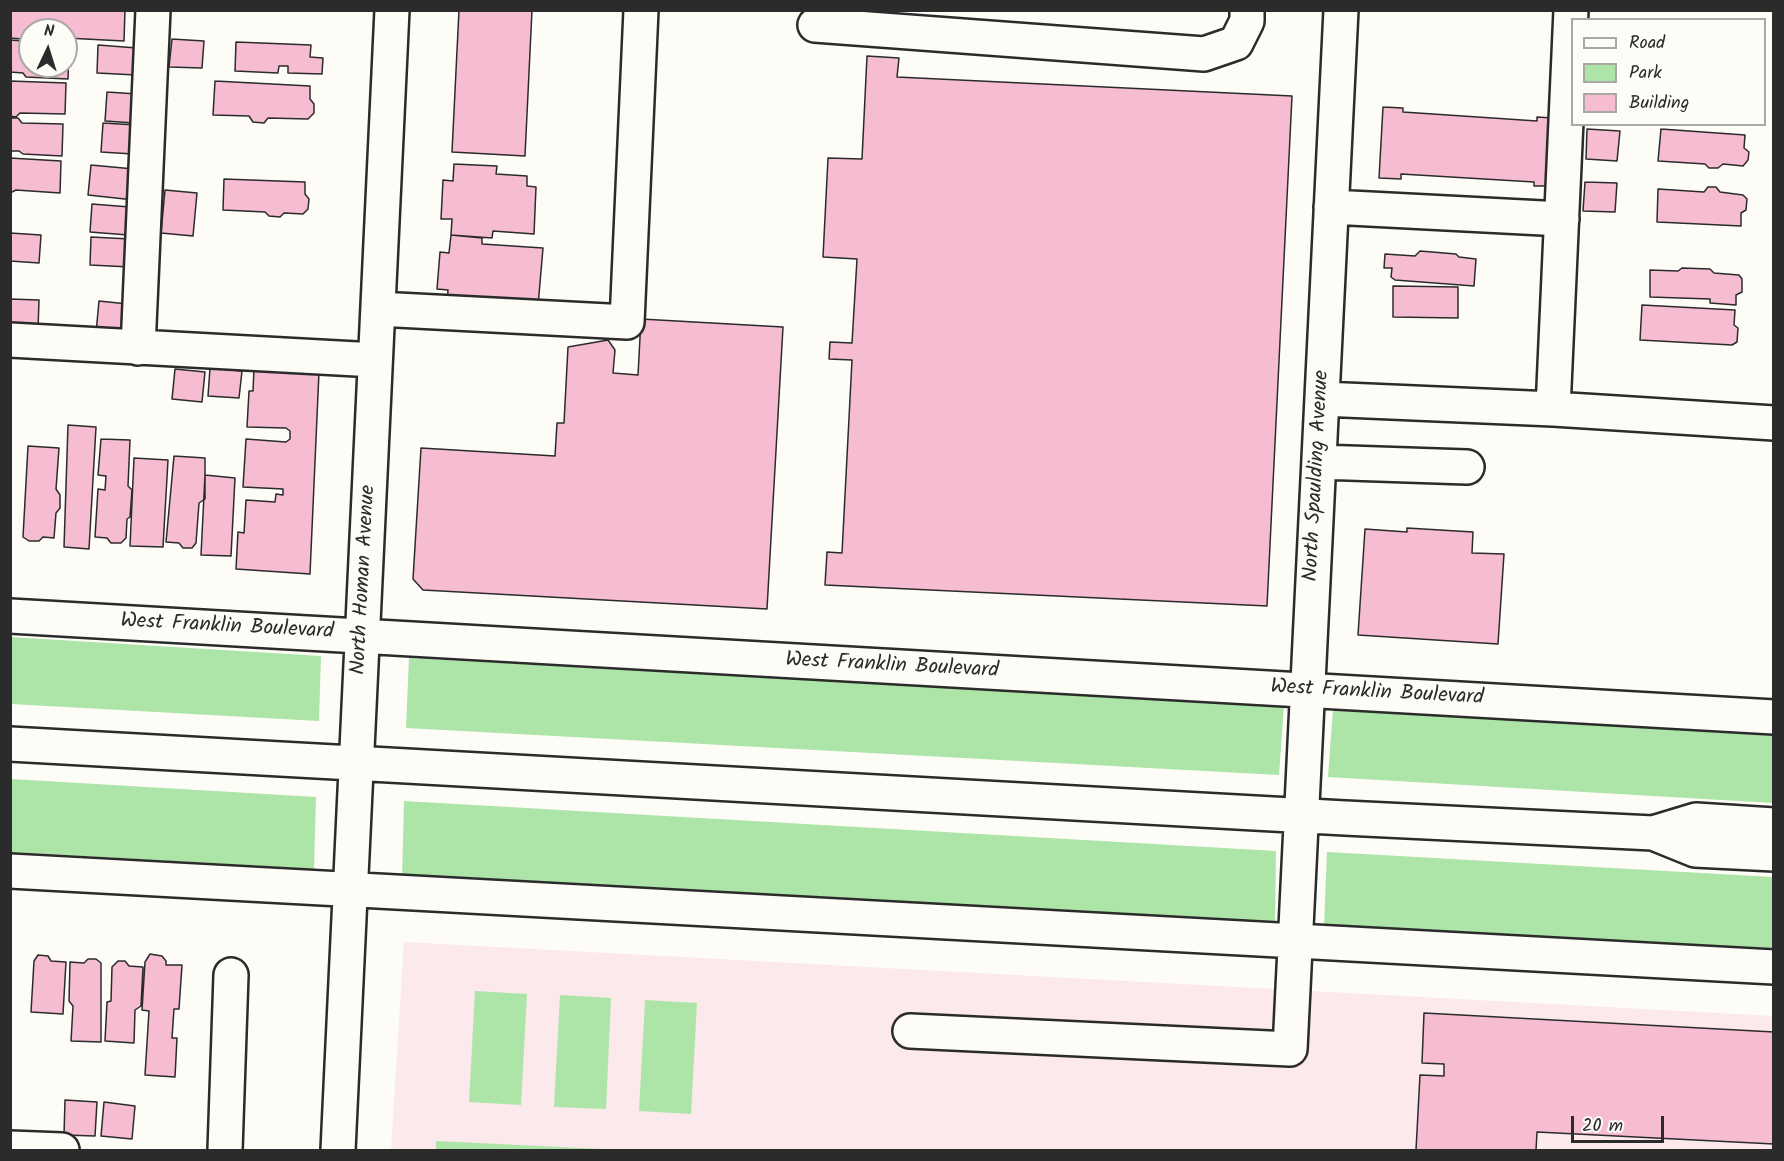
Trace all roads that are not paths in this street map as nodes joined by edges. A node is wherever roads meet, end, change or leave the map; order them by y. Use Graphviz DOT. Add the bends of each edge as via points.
graph roads {
  1 [pos="153,10"];
  2 [pos="392,10"];
  3 [pos="641,10"];
  4 [pos="1247,10"];
  5 [pos="1341,10"];
  6 [pos="1571,10"];
  7 [pos="815,25"];
  8 [pos="1331,207"];
  9 [pos="1562,219"];
  10 [pos="378,309"];
  11 [pos="10,340"];
  12 [pos="138,348"];
  13 [pos="375,360"];
  14 [pos="1322,399"];
  15 [pos="1552,409"];
  16 [pos="1773,423"];
  17 [pos="1319,462"];
  18 [pos="1467,467"];
  19 [pos="10,616"];
  20 [pos="363,636"];
  21 [pos="1308,690"];
  22 [pos="1773,717"];
  23 [pos="10,744"];
  24 [pos="357,764"];
  25 [pos="1301,815"];
  26 [pos="1773,825"];
  27 [pos="1653,833"];
  28 [pos="1773,854"];
  29 [pos="10,871"];
  30 [pos="350,890"];
  31 [pos="1295,941"];
  32 [pos="1773,967"];
  33 [pos="231,975"];
  34 [pos="910,1031"];
  35 [pos="10,1148"];
  36 [pos="62,1150"];
  37 [pos="225,1150"];
  38 [pos="339,1150"];
  1 -- 12 [label="street"];
  2 -- 10 [label="street, North Homan Avenue"];
  3 -- 10 [label="street" via="627,322"];
  4 -- 7 [label="street" via="1247,21 1236,43 1204,54"];
  5 -- 8 [label="street, North Spaulding Avenue"];
  6 -- 9 [label="street"];
  8 -- 9 [label="street"];
  8 -- 14 [label="street, North Spaulding Avenue"];
  9 -- 15 [label="street"];
  10 -- 13 [label="street, North Homan Avenue"];
  11 -- 12 [label="street"];
  12 -- 13 [label="street"];
  13 -- 20 [label="street, North Homan Avenue"];
  14 -- 15 [label="street"];
  14 -- 17 [label="street, North Spaulding Avenue"];
  15 -- 16 [label="street"];
  17 -- 18 [label="street"];
  17 -- 21 [label="street, North Spaulding Avenue"];
  19 -- 20 [label="street, West Franklin Boulevard"];
  20 -- 21 [label="street, West Franklin Boulevard"];
  20 -- 24 [label="street, North Homan Avenue"];
  21 -- 22 [label="street, West Franklin Boulevard"];
  21 -- 25 [label="street, North Spaulding Avenue"];
  23 -- 24 [label="street"];
  24 -- 25 [label="street"];
  24 -- 30 [label="street, North Homan Avenue"];
  25 -- 27 [label="street"];
  25 -- 31 [label="street, North Spaulding Avenue"];
  26 -- 27 [label="street" via="1696,820"];
  27 -- 28 [label="street" via="1695,850"];
  29 -- 30 [label="street"];
  30 -- 31 [label="street"];
  30 -- 38 [label="street, North Homan Avenue"];
  31 -- 32 [label="street"];
  31 -- 34 [label="street, North Spaulding Avenue" via="1290,1049"];
  33 -- 37 [label="street"];
  35 -- 36 [label="street"];
}
